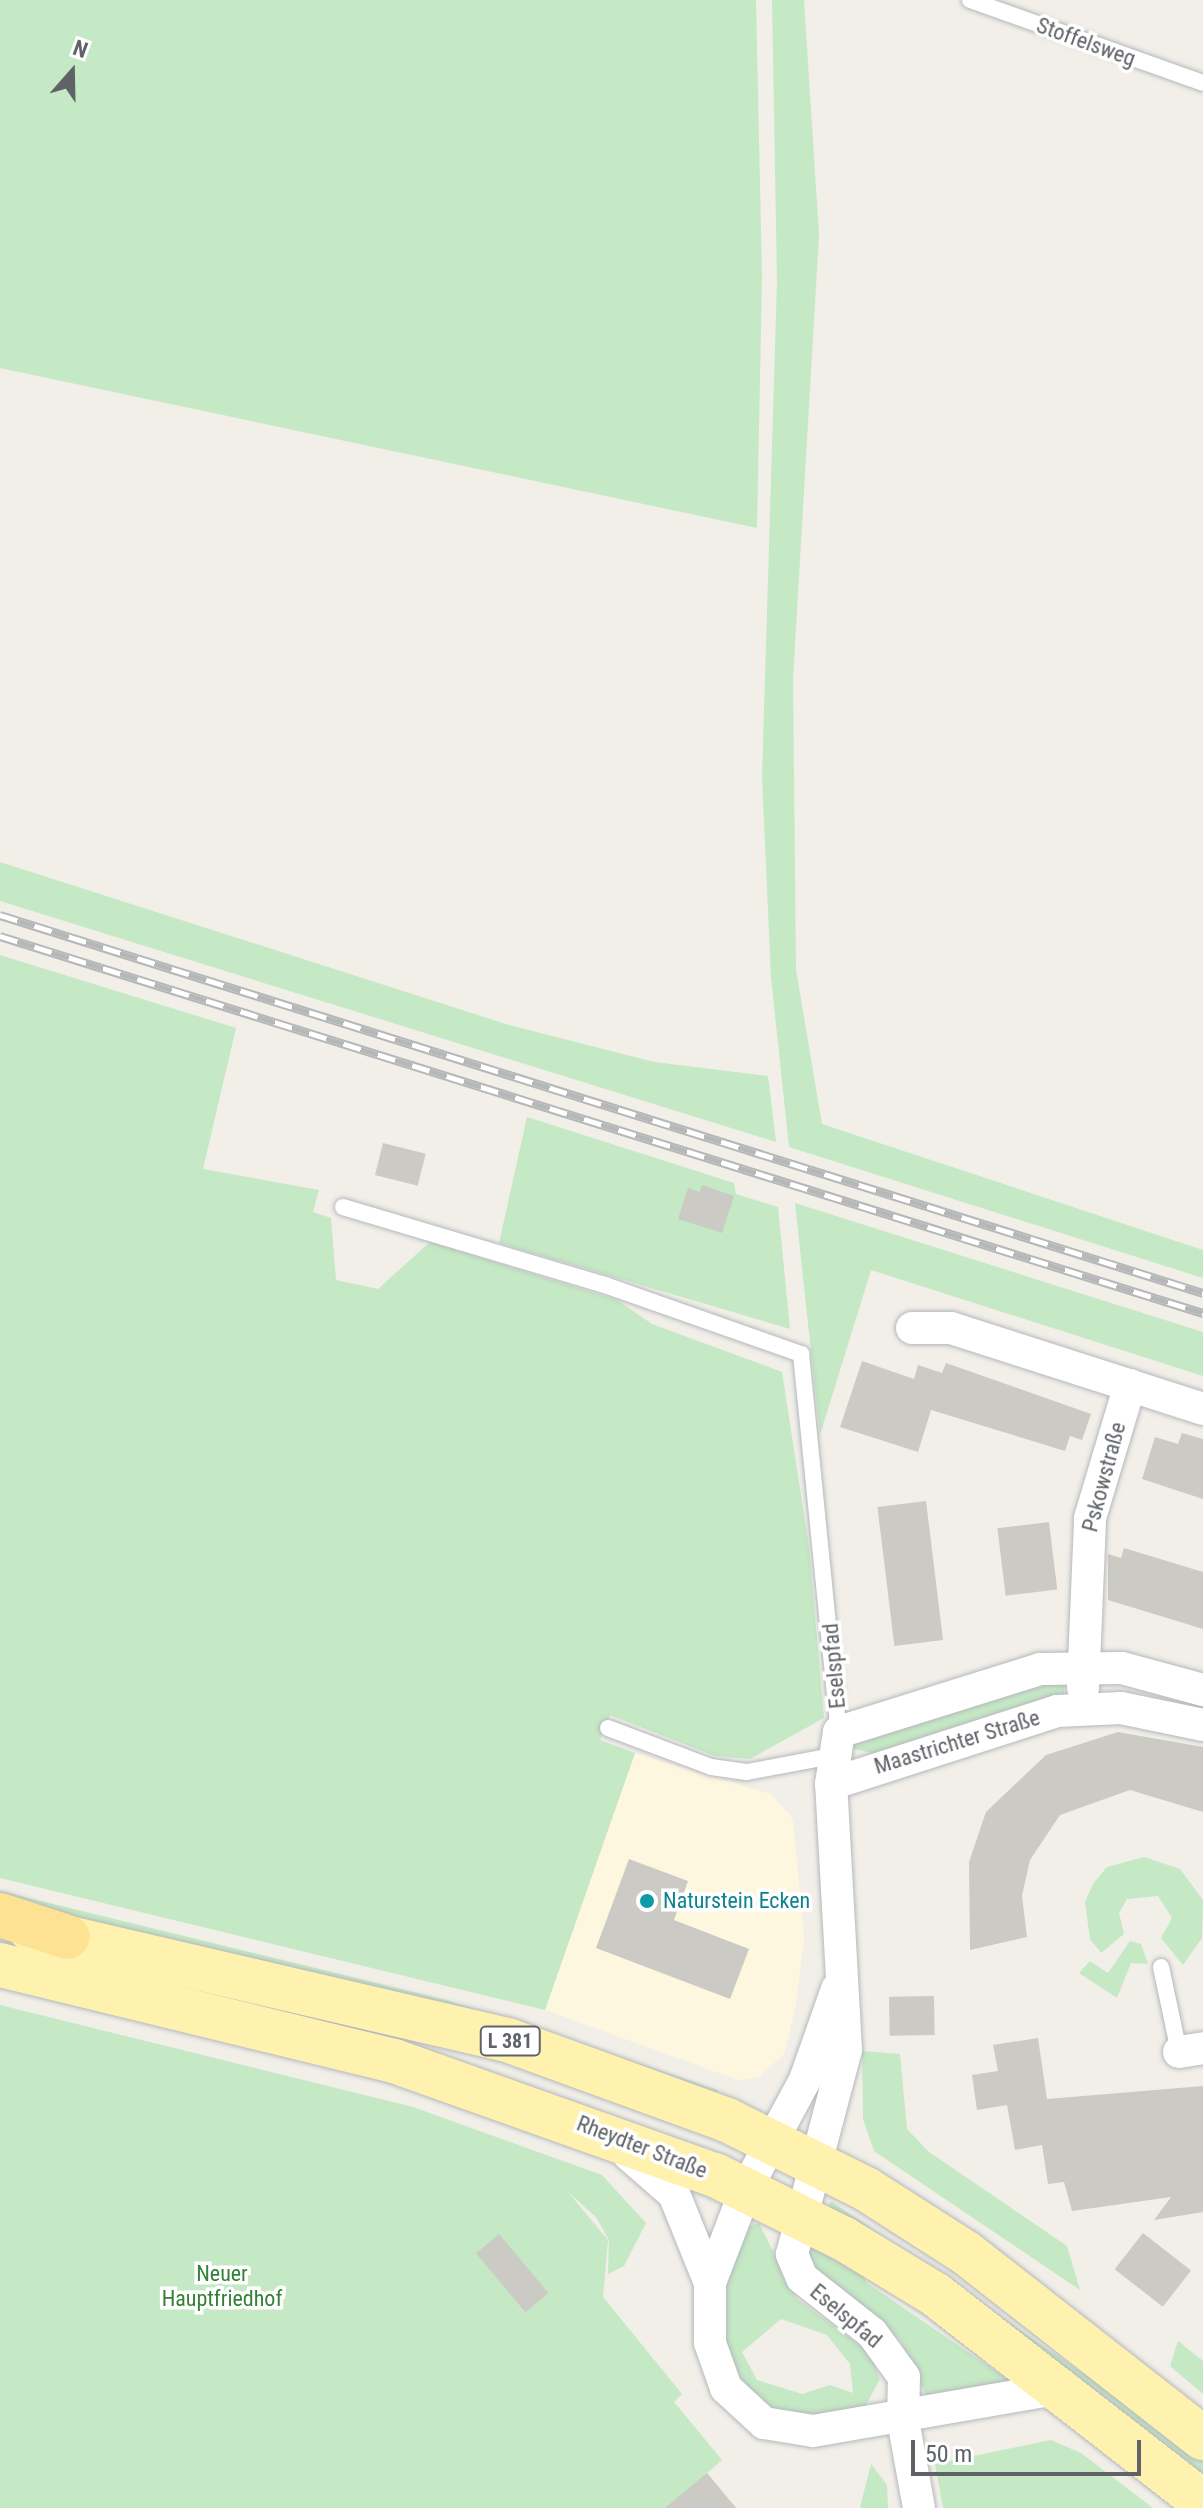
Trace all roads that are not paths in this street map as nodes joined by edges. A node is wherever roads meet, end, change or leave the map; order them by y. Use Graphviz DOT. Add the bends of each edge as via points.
graph roads {
  1 [pos="970,0"];
  2 [pos="1203,83"];
  3 [pos="343,1207"];
  4 [pos="912,1328"];
  5 [pos="1130,1385"];
  6 [pos="1203,1409"];
  7 [pos="1082,1666"];
  8 [pos="1203,1690"];
  9 [pos="1084,1708"];
  10 [pos="1203,1725"];
  11 [pos="608,1728"];
  12 [pos="834,1757"];
  13 [pos="0,1915"];
  14 [pos="0,1923"];
  15 [pos="68,1937"];
  16 [pos="0,1965"];
  17 [pos="1161,1967"];
  18 [pos="840,1978"];
  19 [pos="1191,2050"];
  20 [pos="578,2122"];
  21 [pos="774,2141"];
  22 [pos="817,2163"];
  23 [pos="746,2189"];
  24 [pos="797,2214"];
  25 [pos="710,2283"];
  26 [pos="1063,2388"];
  27 [pos="903,2420"];
  28 [pos="1203,2438"];
  29 [pos="1203,2502"];
  30 [pos="919,2508"];
  1 -- 2 [label="lane, Stoffelsweg"];
  3 -- 12 [label="lane, Eselspfad" via="605,1285 801,1354"];
  4 -- 5 [label="street" via="951,1328"];
  5 -- 6 [label="street"];
  5 -- 7 [label="street, Pskowstraße" via="1090,1518"];
  7 -- 8 [label="street" via="1122,1668"];
  7 -- 9 [label="street"];
  7 -- 12 [label="street" via="1000,1677"];
  9 -- 10 [label="street, Maastrichter Straße" via="1152,1712"];
  9 -- 12 [label="street, Maastrichter Straße"];
  11 -- 12 [label="lane" via="711,1767 747,1772"];
  12 -- 18 [label="street, Eselspfad" via="842,1895"];
  13 -- 15 [label="highway"];
  14 -- 15 [label="main road, L 381"];
  15 -- 21 [label="main road, L 381" via="510,2041"];
  16 -- 20 [label="main road, Rheydter Straße / L 381" via="277,2029"];
  17 -- 19 [label="lane"];
  18 -- 21 [label="street, Eselspfad" via="805,2080"];
  18 -- 22 [label="street, Eselspfad" via="846,2050"];
  20 -- 23 [label="main road, Rheydter Straße / L 381"];
  20 -- 25 [label="street, Eselspfad" via="659,2175 688,2221"];
  21 -- 22 [label="main road, L 381"];
  21 -- 23 [label="street, Eselspfad"];
  22 -- 24 [label="street, Eselspfad"];
  22 -- 28 [label="main road, L 381" via="966,2253"];
  23 -- 24 [label="main road, Rheydter Straße / L 381"];
  23 -- 25 [label="street, Eselspfad"];
  24 -- 26 [label="main road, Rheydter Straße / L 381" via="936,2295"];
  24 -- 27 [label="street, Eselspfad" via="792,2254 798,2271 891,2355 904,2377"];
  25 -- 27 [label="street, Eselspfad" via="706,2314 719,2371 750,2414 796,2431"];
  26 -- 27 [label="street, Eselspfad"];
  26 -- 29 [label="main road, Rheydter Straße / L 381"];
  27 -- 30 [label="street, Eselspfad"];
}
